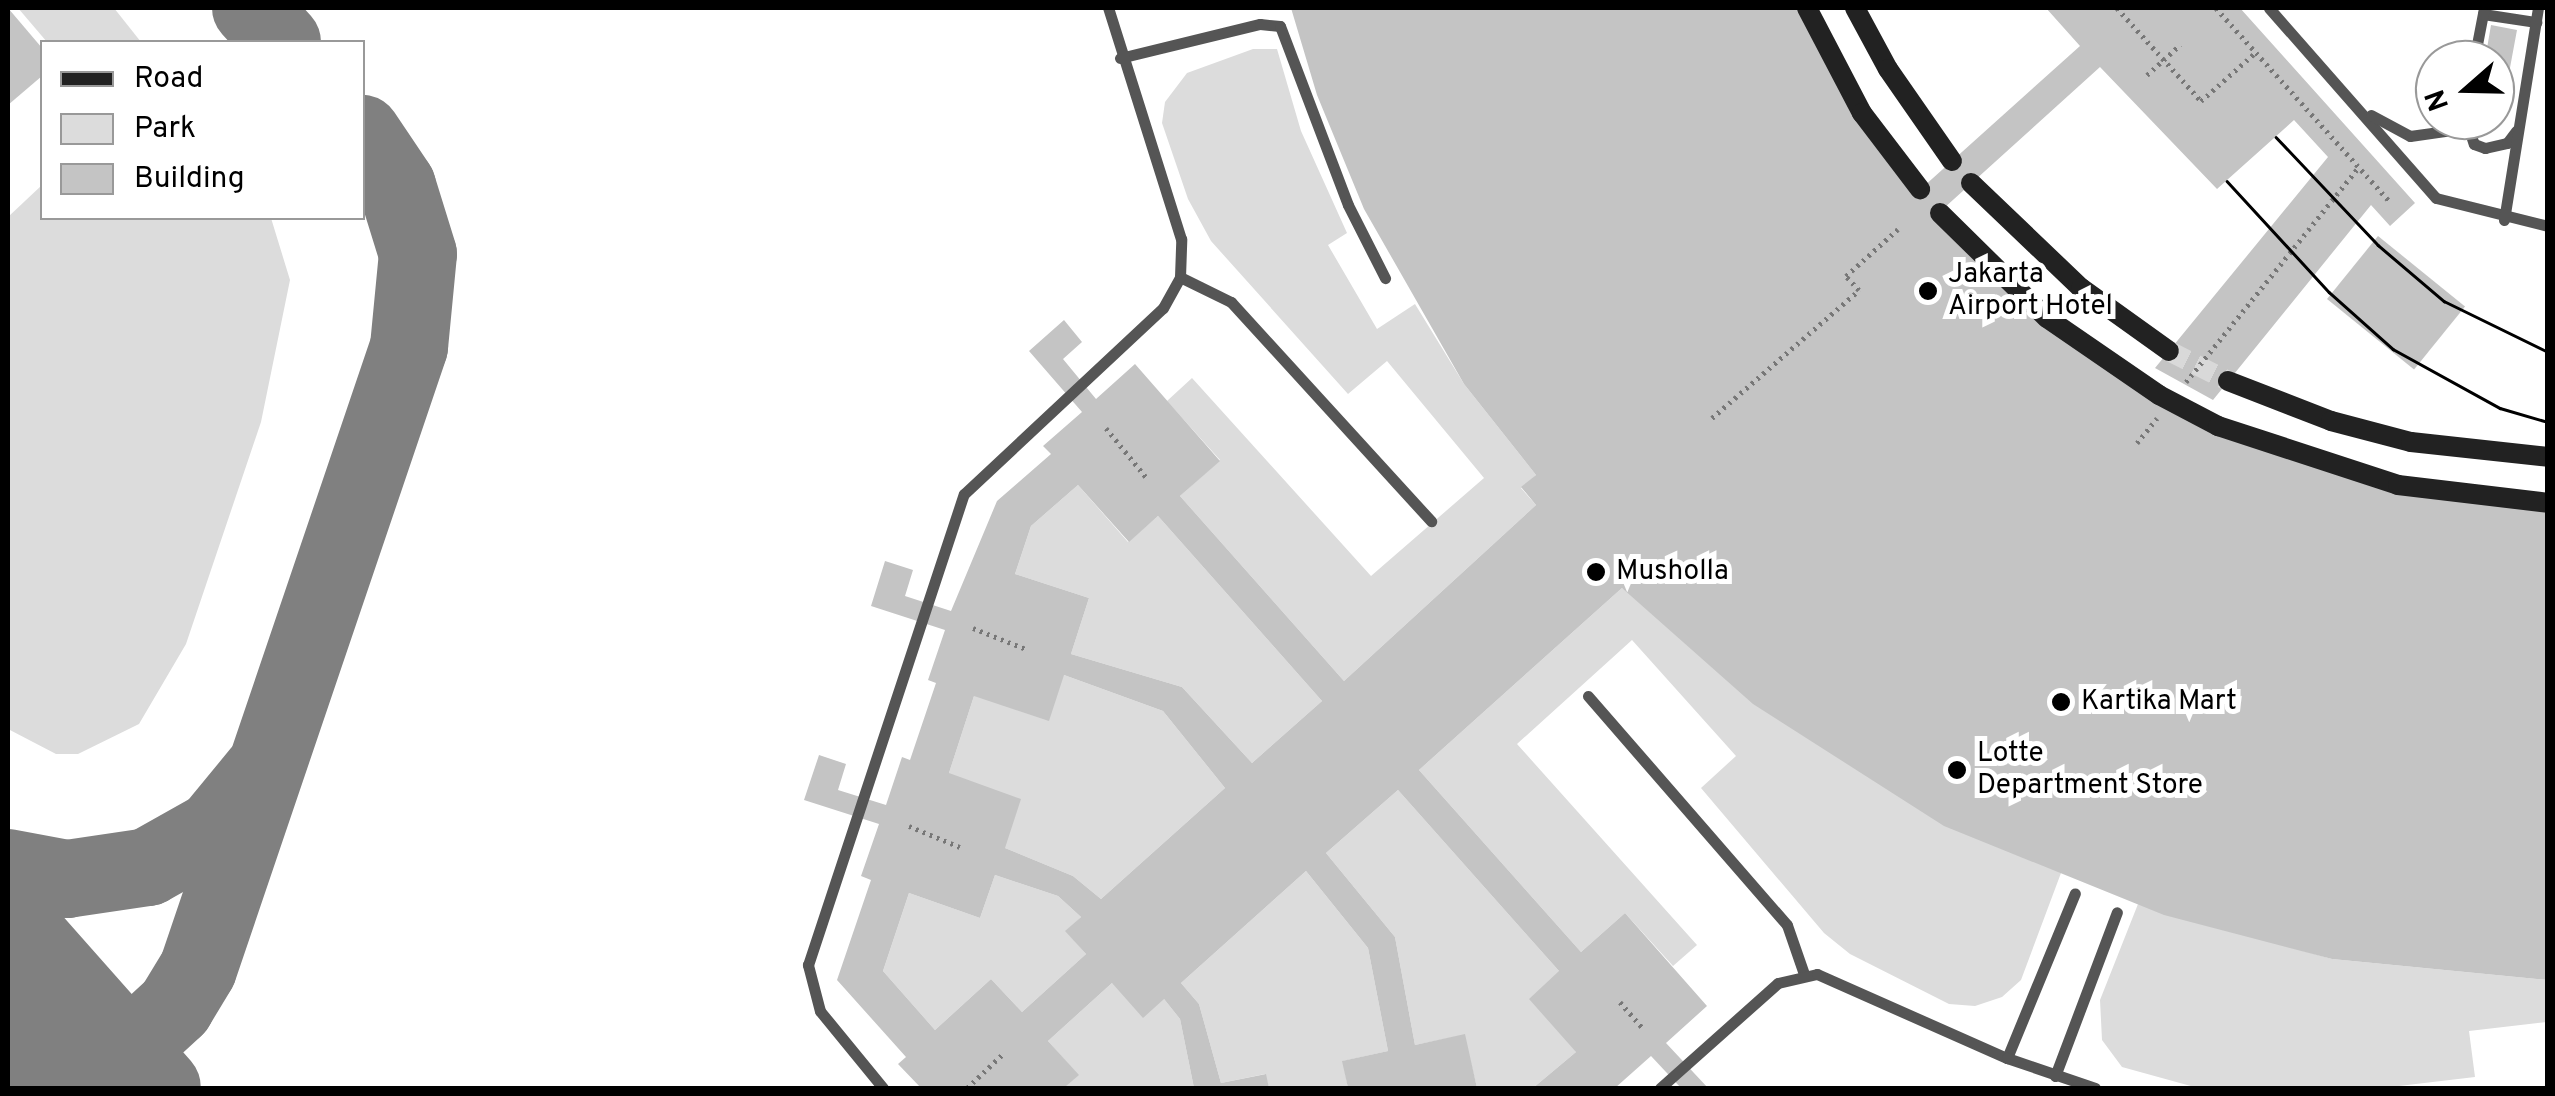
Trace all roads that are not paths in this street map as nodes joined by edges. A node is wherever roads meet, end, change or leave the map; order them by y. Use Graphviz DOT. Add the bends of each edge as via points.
graph roads {
  1 [pos="1108,8"];
  2 [pos="1807,8"];
  3 [pos="1855,8"];
  4 [pos="2269,8"];
  5 [pos="2538,8"];
  6 [pos="2483,11"];
  7 [pos="2536,22"];
  8 [pos="2478,40"];
  9 [pos="1120,58"];
  10 [pos="2357,104"];
  11 [pos="2520,125"];
  12 [pos="2515,132"];
  13 [pos="2415,135"];
  14 [pos="2475,140"];
  15 [pos="2510,140"];
  16 [pos="1952,160"];
  17 [pos="1972,183"];
  18 [pos="1920,189"];
  19 [pos="1940,213"];
  20 [pos="2504,220"];
  21 [pos="2548,226"];
  22 [pos="1180,277"];
  23 [pos="1385,278"];
  24 [pos="2169,351"];
  25 [pos="2228,381"];
  26 [pos="2548,456"];
  27 [pos="2548,504"];
  28 [pos="1431,521"];
  29 [pos="1588,696"];
  30 [pos="2075,893"];
  31 [pos="2117,912"];
  32 [pos="1804,974"];
  33 [pos="2006,1058"];
  34 [pos="2055,1076"];
  35 [pos="883,1088"];
  36 [pos="1660,1088"];
  37 [pos="2095,1088"];
  1 -- 9 [label="lane"];
  2 -- 18 [label="street" via="1862,113"];
  3 -- 16 [label="street"];
  4 -- 10 [label="lane"];
  5 -- 7 [label="lane"];
  6 -- 7 [label="lane"];
  6 -- 8 [label="lane"];
  7 -- 11 [label="lane"];
  9 -- 22 [label="lane" via="1181,239"];
  9 -- 23 [label="lane" via="1260,24 1280,26 1348,204"];
  10 -- 13 [label="lane"];
  10 -- 20 [label="lane" via="2436,198"];
  11 -- 12 [label="lane"];
  11 -- 20 [label="lane"];
  14 -- 15 [label="lane" via="2485,148"];
  17 -- 24 [label="street" via="2080,288"];
  19 -- 27 [label="street, bridge" via="2047,318 2158,395 2218,426 2398,485"];
  20 -- 21 [label="lane"];
  22 -- 28 [label="lane" via="1231,302"];
  22 -- 35 [label="lane" via="1163,308 978,476 957,512 808,964 820,1011"];
  25 -- 26 [label="street" via="2411,442"];
  29 -- 32 [label="lane" via="1787,925"];
  30 -- 33 [label="lane"];
  31 -- 34 [label="lane"];
  32 -- 33 [label="lane" via="1845,982"];
  32 -- 36 [label="lane" via="1766,992"];
  33 -- 34 [label="lane"];
  34 -- 37 [label="lane"];
}
